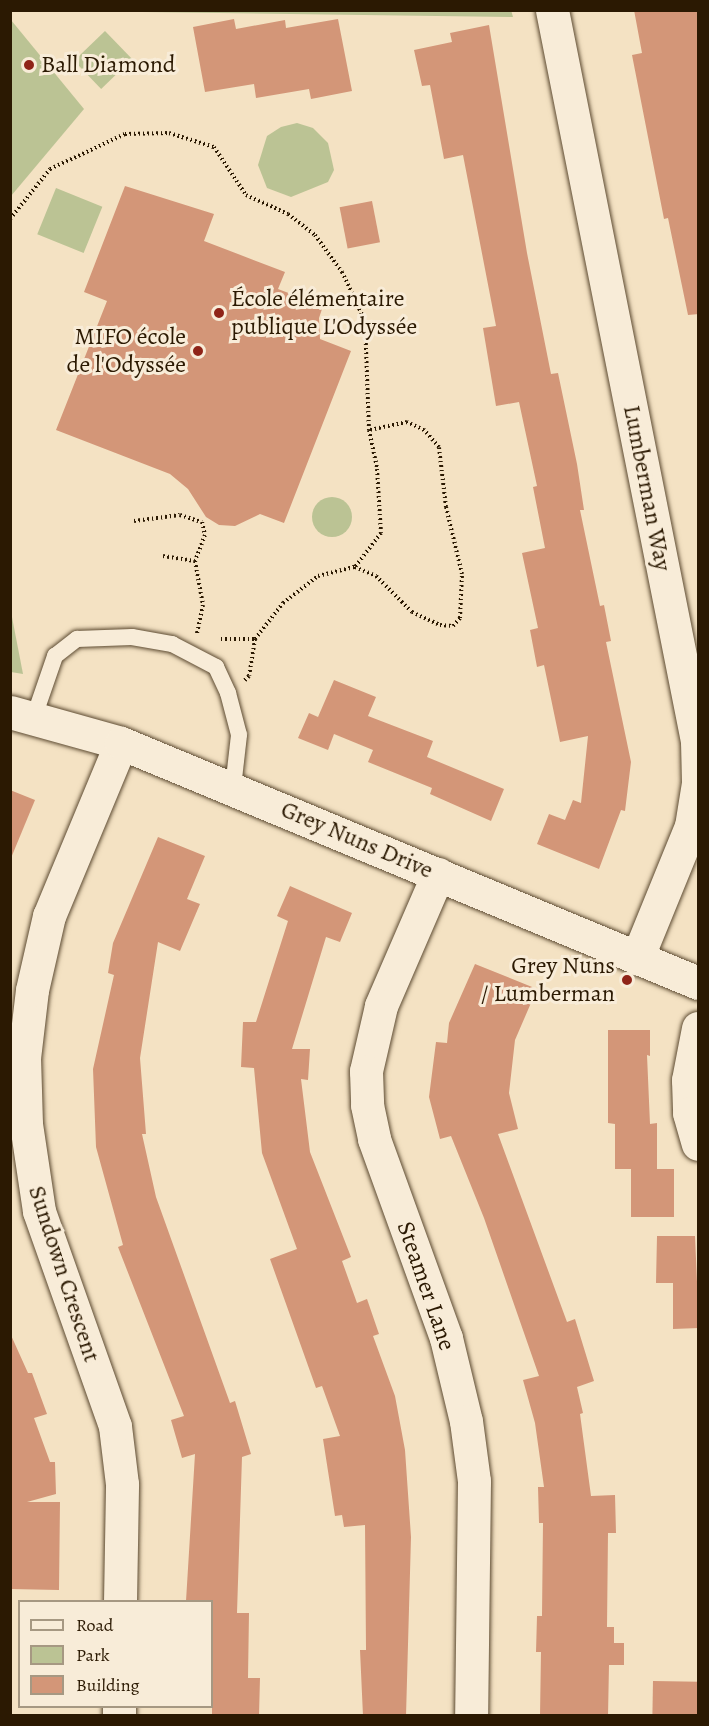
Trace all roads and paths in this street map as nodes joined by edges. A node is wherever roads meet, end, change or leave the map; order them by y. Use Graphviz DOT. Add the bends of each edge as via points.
graph roads {
  1 [pos="552,10"];
  2 [pos="10,219"];
  3 [pos="369,430"];
  4 [pos="134,521"];
  5 [pos="163,555"];
  6 [pos="195,561"];
  7 [pos="355,567"];
  8 [pos="221,639"];
  9 [pos="255,639"];
  10 [pos="186,651"];
  11 [pos="228,693"];
  12 [pos="22,715"];
  13 [pos="121,743"];
  14 [pos="233,788"];
  15 [pos="438,874"];
  16 [pos="637,958"];
  17 [pos="699,983"];
  18 [pos="699,1028"];
  19 [pos="699,1144"];
  20 [pos="120,1600"];
  21 [pos="471,1716"];
  1 -- 16 [label="street, Lumberman Way" via="697,741 698,783 691,826"];
  2 -- 3 [label="path" via="50,169 125,134 169,133 214,147 246,195 288,214 315,235 342,272 365,321"];
  3 -- 7 [label="path" via="378,469 381,533"];
  3 -- 7 [label="path" via="407,422 424,430 439,447 446,507 462,574 460,618 453,626 440,625 412,612 376,576"];
  4 -- 6 [label="path" via="180,515 202,522 205,535"];
  5 -- 6 [label="path"];
  6 -- 10 [label="path" via="201,626"];
  7 -- 9 [label="path" via="318,576 283,603"];
  8 -- 9 [label="path"];
  9 -- 11 [label="path" via="249,676"];
  10 -- 11 [label="lane" via="216,667"];
  10 -- 12 [label="lane" via="172,644 132,637 76,639 55,656"];
  11 -- 14 [label="lane" via="239,735"];
  12 -- 13 [label="street, Grey Nuns Drive"];
  13 -- 14 [label="street, Grey Nuns Drive"];
  13 -- 20 [label="street, Sundown Crescent" via="49,916 32,990 24,1058 26,1124 39,1211 115,1426 122,1484"];
  14 -- 15 [label="street, Grey Nuns Drive"];
  15 -- 16 [label="street, Grey Nuns Drive"];
  15 -- 21 [label="street, Steamer Lane" via="381,1006 366,1071 367,1105 374,1139 446,1338 466,1421 474,1481"];
  16 -- 17 [label="street, Grey Nuns Drive"];
  18 -- 19 [label="street" via="688,1080 689,1113"];
}
